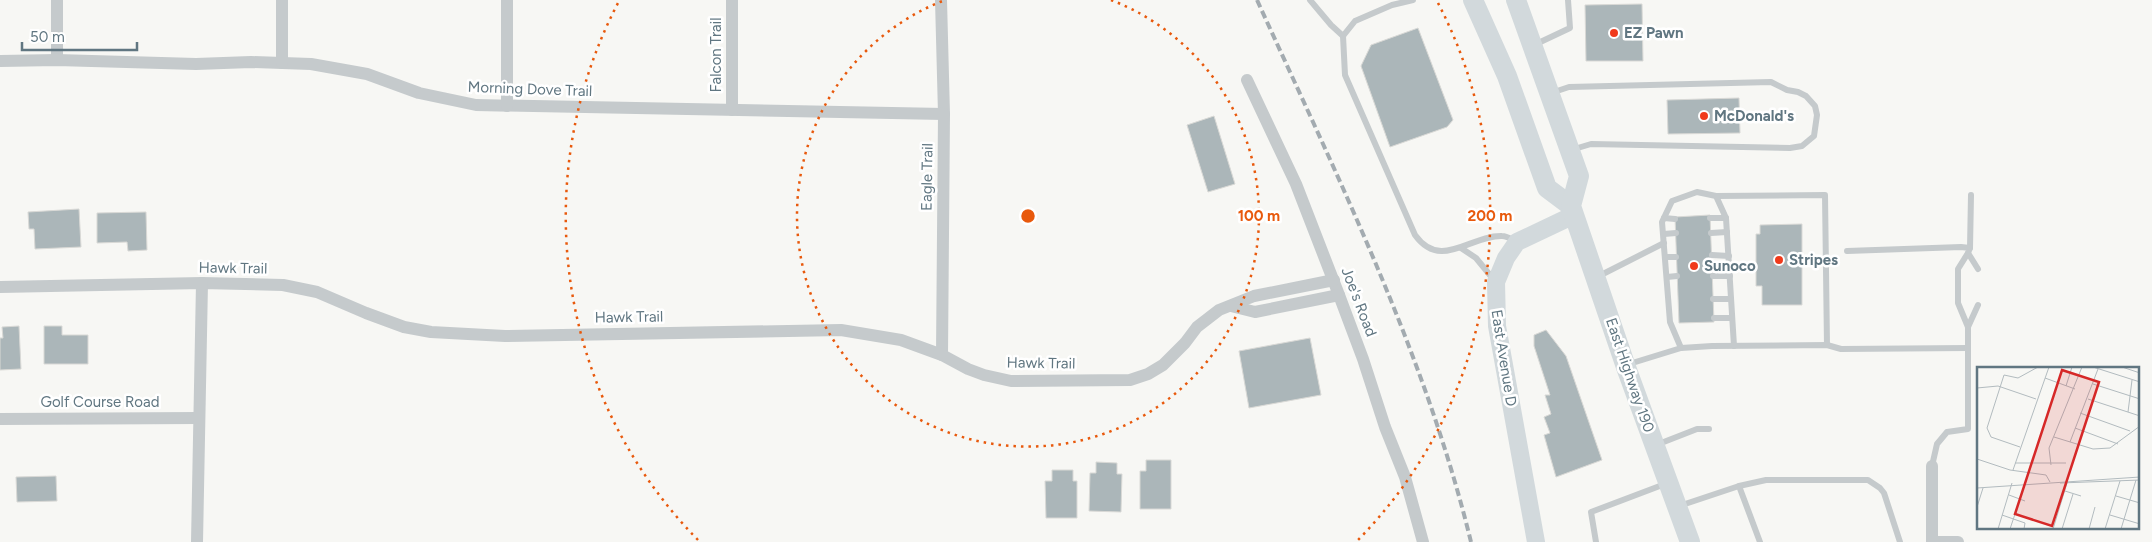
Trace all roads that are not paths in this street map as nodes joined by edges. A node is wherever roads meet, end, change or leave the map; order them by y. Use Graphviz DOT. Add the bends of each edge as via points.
graph roads {
  1 [pos="57,0"];
  2 [pos="282,0"];
  3 [pos="507,0"];
  4 [pos="732,0"];
  5 [pos="941,0"];
  6 [pos="1310,0"];
  7 [pos="1413,0"];
  8 [pos="1472,0"];
  9 [pos="1516,0"];
  10 [pos="1568,0"];
  11 [pos="1343,36"];
  12 [pos="1532,46"];
  13 [pos="57,60"];
  14 [pos="0,61"];
  15 [pos="282,63"];
  16 [pos="1247,80"];
  17 [pos="1550,94"];
  18 [pos="507,106"];
  19 [pos="732,110"];
  20 [pos="944,114"];
  21 [pos="1570,150"];
  22 [pos="1971,195"];
  23 [pos="1716,196"];
  24 [pos="1573,210"];
  25 [pos="1664,218"];
  26 [pos="1710,218"];
  27 [pos="1726,218"];
  28 [pos="1675,219"];
  29 [pos="1728,232"];
  30 [pos="1676,233"];
  31 [pos="1711,233"];
  32 [pos="1664,234"];
  33 [pos="1517,242"];
  34 [pos="1664,243"];
  35 [pos="1461,248"];
  36 [pos="1969,250"];
  37 [pos="1847,251"];
  38 [pos="1712,255"];
  39 [pos="1729,256"];
  40 [pos="1665,257"];
  41 [pos="1676,257"];
  42 [pos="1978,269"];
  43 [pos="1677,276"];
  44 [pos="1712,276"];
  45 [pos="1730,276"];
  46 [pos="1667,277"];
  47 [pos="1596,278"];
  48 [pos="1334,280"];
  49 [pos="1496,282"];
  50 [pos="202,283"];
  51 [pos="0,287"];
  52 [pos="1339,295"];
  53 [pos="1714,299"];
  54 [pos="1731,299"];
  55 [pos="1669,300"];
  56 [pos="1678,300"];
  57 [pos="1978,305"];
  58 [pos="1230,306"];
  59 [pos="1679,318"];
  60 [pos="1714,318"];
  61 [pos="1732,318"];
  62 [pos="1670,319"];
  63 [pos="1968,327"];
  64 [pos="1827,345"];
  65 [pos="1734,346"];
  66 [pos="1681,348"];
  67 [pos="1968,348"];
  68 [pos="942,355"];
  69 [pos="1625,366"];
  70 [pos="199,418"];
  71 [pos="0,419"];
  72 [pos="1709,428"];
  73 [pos="1655,446"];
  74 [pos="1932,466"];
  75 [pos="1669,483"];
  76 [pos="1739,486"];
  77 [pos="1677,506"];
  78 [pos="197,542"];
  79 [pos="1423,542"];
  80 [pos="1536,542"];
  81 [pos="1596,542"];
  82 [pos="1690,542"];
  83 [pos="1760,542"];
  84 [pos="1900,542"];
  85 [pos="1932,542"];
  86 [pos="1958,542"];
  1 -- 13 [label="street"];
  2 -- 15 [label="street"];
  3 -- 18 [label="street"];
  4 -- 19 [label="street, Falcon Trail"];
  5 -- 20 [label="street, Eagle Trail"];
  6 -- 11 [label="lane"];
  7 -- 11 [label="lane" via="1355,21"];
  8 -- 24 [label="main road" via="1508,76 1547,188"];
  9 -- 12 [label="main road"];
  10 -- 12 [label="lane" via="1570,28"];
  11 -- 35 [label="lane" via="1345,75 1415,235 1423,246 1438,251"];
  12 -- 17 [label="main road"];
  13 -- 14 [label="street, Morning Dove Trail"];
  13 -- 15 [label="street, Morning Dove Trail"];
  15 -- 18 [label="street, Morning Dove Trail" via="367,74 450,101"];
  16 -- 48 [label="street, Joe's Road" via="1296,184"];
  17 -- 21 [label="main road"];
  17 -- 21 [label="lane" via="1569,88 1771,82 1806,96 1815,106 1817,116 1814,136 1802,146 1790,148 1591,144"];
  18 -- 19 [label="street, Morning Dove Trail"];
  19 -- 20 [label="street, Morning Dove Trail"];
  20 -- 68 [label="street, Eagle Trail"];
  21 -- 24 [label="main road" via="1579,176"];
  22 -- 36 [label="lane"];
  23 -- 25 [label="lane" via="1697,192 1672,201"];
  23 -- 27 [label="lane"];
  23 -- 64 [label="lane" via="1825,195"];
  24 -- 33 [label="main road"];
  24 -- 47 [label="main road, East Highway 190"];
  25 -- 28 [label="lane"];
  25 -- 32 [label="lane"];
  26 -- 27 [label="lane"];
  27 -- 29 [label="lane"];
  29 -- 31 [label="lane"];
  29 -- 39 [label="lane"];
  30 -- 32 [label="lane"];
  32 -- 34 [label="lane"];
  33 -- 35 [label="lane" via="1503,236 1479,240"];
  33 -- 49 [label="main road, East Avenue D"];
  34 -- 40 [label="lane"];
  34 -- 47 [label="lane"];
  35 -- 49 [label="lane" via="1476,258"];
  36 -- 37 [label="lane"];
  36 -- 42 [label="lane"];
  36 -- 63 [label="lane" via="1958,269 1958,303"];
  38 -- 39 [label="lane"];
  39 -- 45 [label="lane"];
  40 -- 41 [label="lane"];
  40 -- 46 [label="lane"];
  43 -- 46 [label="lane"];
  44 -- 45 [label="lane"];
  45 -- 54 [label="lane"];
  46 -- 55 [label="lane"];
  47 -- 69 [label="main road, East Highway 190"];
  48 -- 52 [label="street, Joe's Road"];
  48 -- 58 [label="street, Hawk Trail" via="1254,296"];
  49 -- 80 [label="main road, East Avenue D" via="1497,326"];
  50 -- 51 [label="street, Hawk Trail"];
  50 -- 68 [label="street, Hawk Trail" via="283,285 309,290 404,327 432,332 505,336 819,329 901,340"];
  50 -- 70 [label="street"];
  52 -- 58 [label="street" via="1256,312"];
  52 -- 79 [label="street, Joe's Road" via="1405,477"];
  53 -- 54 [label="lane"];
  54 -- 61 [label="lane"];
  55 -- 56 [label="lane"];
  55 -- 62 [label="lane"];
  57 -- 63 [label="lane"];
  58 -- 68 [label="street, Hawk Trail" via="1197,327 1164,365 1130,380 1011,381 968,370"];
  59 -- 62 [label="lane"];
  60 -- 61 [label="lane"];
  61 -- 65 [label="lane"];
  62 -- 66 [label="lane"];
  63 -- 67 [label="lane"];
  64 -- 65 [label="lane"];
  64 -- 67 [label="lane" via="1841,350"];
  65 -- 66 [label="lane"];
  66 -- 69 [label="lane"];
  67 -- 74 [label="lane" via="1968,429 1947,432 1938,444"];
  69 -- 73 [label="main road, East Highway 190"];
  70 -- 71 [label="street, Golf Course Road"];
  70 -- 78 [label="street"];
  72 -- 73 [label="lane" via="1697,429"];
  73 -- 75 [label="main road, East Highway 190"];
  74 -- 85 [label="street"];
  75 -- 77 [label="main road, East Highway 190"];
  75 -- 81 [label="lane" via="1591,512"];
  76 -- 77 [label="lane"];
  76 -- 83 [label="lane"];
  76 -- 84 [label="lane" via="1766,480 1868,480 1884,493"];
  77 -- 82 [label="main road, East Highway 190"];
  85 -- 86 [label="street"];
}
